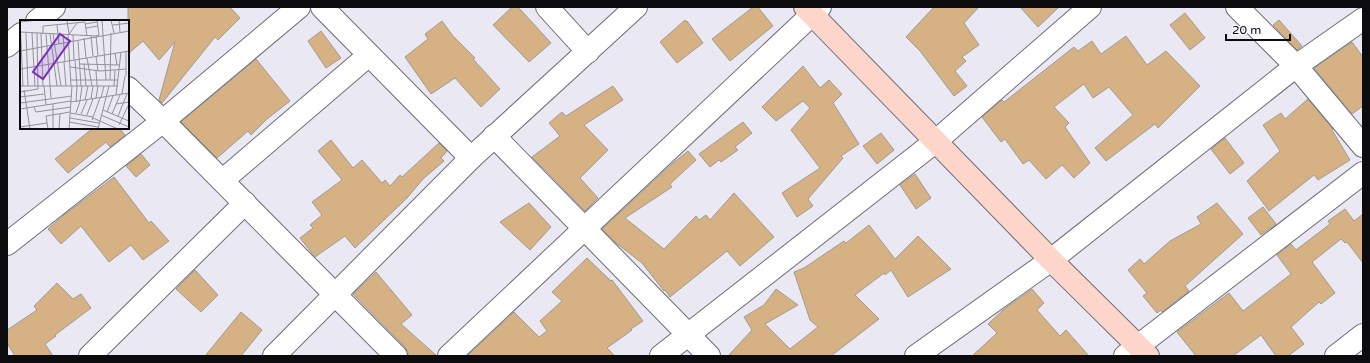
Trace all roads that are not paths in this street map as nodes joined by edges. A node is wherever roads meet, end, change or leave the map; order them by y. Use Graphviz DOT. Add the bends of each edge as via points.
graph roads {
  1 [pos="299,7"];
  2 [pos="322,7"];
  3 [pos="547,7"];
  4 [pos="636,7"];
  5 [pos="1237,7"];
  6 [pos="812,9"];
  7 [pos="1083,9"];
  8 [pos="1363,19"];
  9 [pos="20,35"];
  10 [pos="7,46"];
  11 [pos="588,52"];
  12 [pos="369,55"];
  13 [pos="1296,66"];
  14 [pos="129,89"];
  15 [pos="163,120"];
  16 [pos="494,136"];
  17 [pos="936,142"];
  18 [pos="1363,146"];
  19 [pos="471,158"];
  20 [pos="1363,173"];
  21 [pos="222,180"];
  22 [pos="245,203"];
  23 [pos="584,229"];
  24 [pos="7,244"];
  25 [pos="1051,260"];
  26 [pos="335,295"];
  27 [pos="688,334"];
  28 [pos="1363,335"];
  29 [pos="1137,353"];
  30 [pos="90,356"];
  31 [pos="274,356"];
  32 [pos="396,356"];
  33 [pos="449,356"];
  34 [pos="660,356"];
  35 [pos="709,356"];
  36 [pos="916,356"];
  37 [pos="1336,356"];
  1 -- 15 [label="street"];
  2 -- 12 [label="street"];
  3 -- 11 [label="street"];
  4 -- 11 [label="street"];
  5 -- 13 [label="street"];
  6 -- 17 [label="street"];
  6 -- 23 [label="street"];
  7 -- 17 [label="street"];
  8 -- 13 [label="street"];
  9 -- 10 [label="street"];
  11 -- 16 [label="street"];
  12 -- 19 [label="street"];
  12 -- 21 [label="street"];
  13 -- 18 [label="street"];
  13 -- 25 [label="street"];
  14 -- 15 [label="street"];
  15 -- 21 [label="street"];
  15 -- 24 [label="street"];
  16 -- 19 [label="street"];
  16 -- 23 [label="street"];
  17 -- 25 [label="street"];
  17 -- 27 [label="street"];
  19 -- 26 [label="street"];
  20 -- 29 [label="street"];
  21 -- 22 [label="street"];
  22 -- 26 [label="street"];
  22 -- 30 [label="street"];
  23 -- 27 [label="street"];
  23 -- 33 [label="street"];
  25 -- 29 [label="street"];
  25 -- 36 [label="street"];
  26 -- 31 [label="street"];
  26 -- 32 [label="street"];
  27 -- 34 [label="street"];
  27 -- 35 [label="street"];
  28 -- 37 [label="street"];
}
